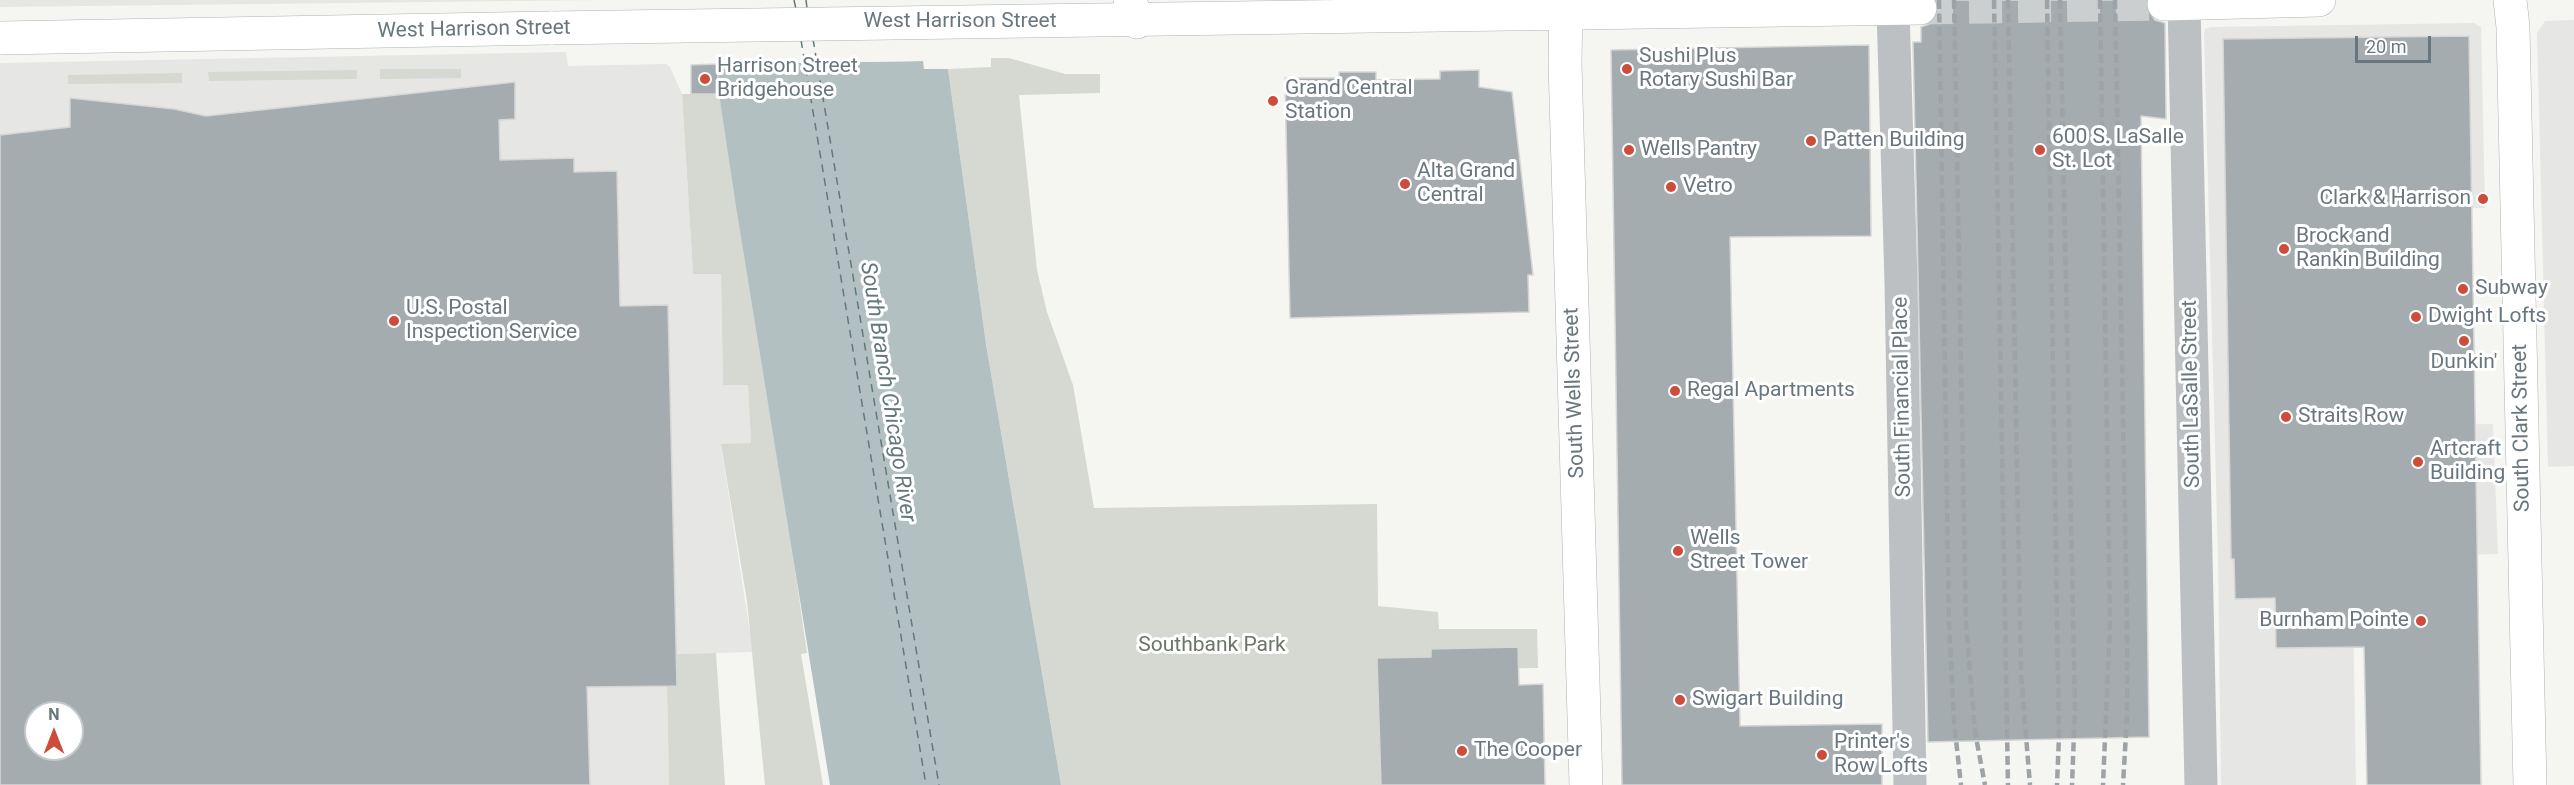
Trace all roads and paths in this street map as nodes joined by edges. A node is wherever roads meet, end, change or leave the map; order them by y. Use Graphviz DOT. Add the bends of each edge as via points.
graph roads {
  1 [pos="2319,0"];
  2 [pos="2510,0"];
  3 [pos="2174,3"];
  4 [pos="1131,5"];
  5 [pos="1765,5"];
  6 [pos="1566,7"];
  7 [pos="1907,9"];
  8 [pos="1022,10"];
  9 [pos="0,38"];
  10 [pos="1586,785"];
  11 [pos="1910,785"];
  12 [pos="2201,785"];
  13 [pos="2530,785"];
  1 -- 3 [label="main road"];
  2 -- 13 [label="main road, South Clark Street"];
  3 -- 12 [label="street, South LaSalle Street"];
  4 -- 6 [label="main road, West Harrison Street"];
  4 -- 8 [label="main road, West Harrison Street"];
  5 -- 6 [label="main road, West Harrison Street"];
  5 -- 7 [label="main road, West Harrison Street"];
  6 -- 10 [label="main road, South Wells Street" via="1564,63"];
  7 -- 11 [label="street, South Financial Place" via="1901,270"];
  8 -- 9 [label="main road, West Harrison Street, bridge" via="932,21"];
}
